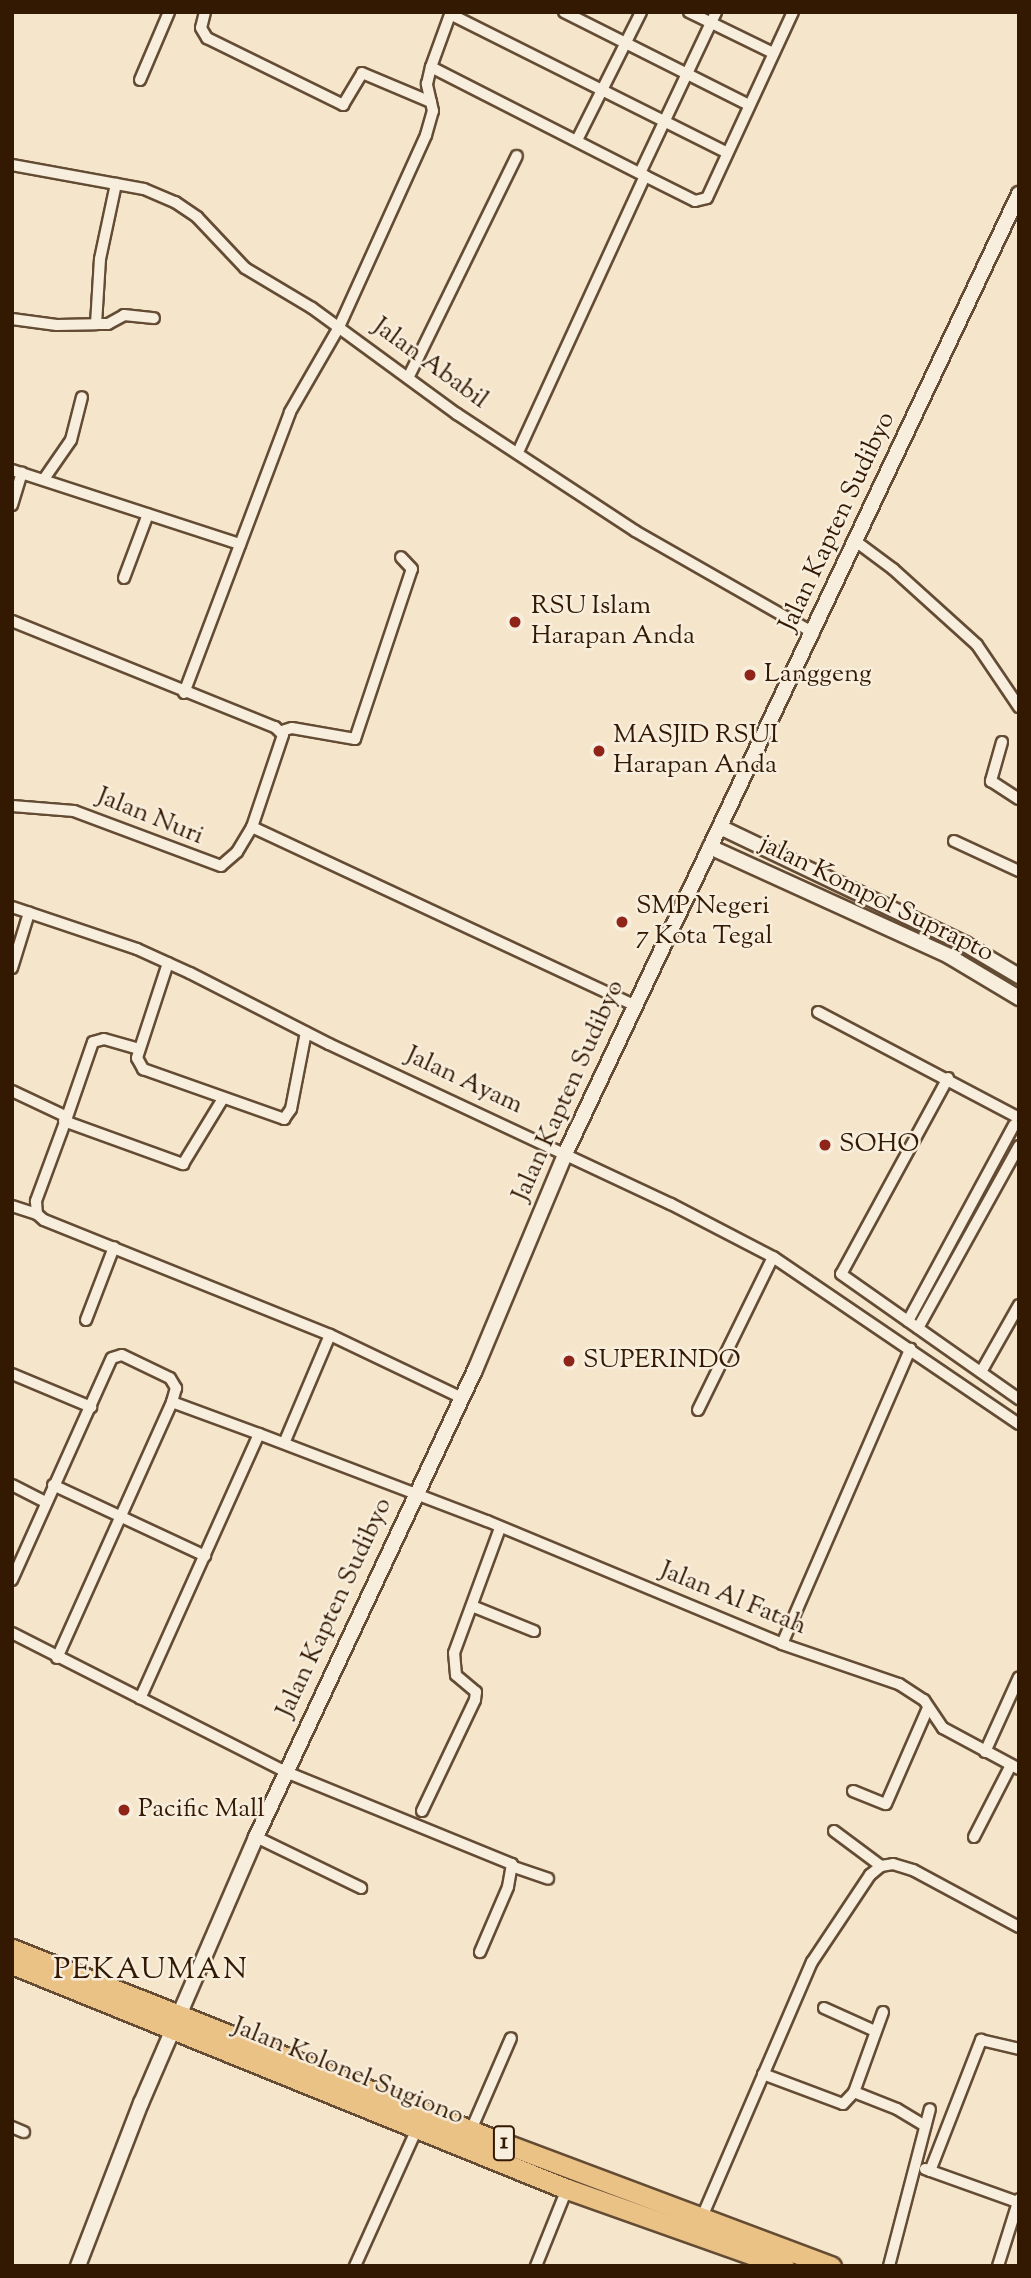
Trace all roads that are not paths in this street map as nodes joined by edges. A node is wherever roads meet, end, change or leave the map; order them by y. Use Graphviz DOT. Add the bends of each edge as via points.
graph roads {
  1 [pos="169,12"];
  2 [pos="205,12"];
  3 [pos="564,12"];
  4 [pos="641,12"];
  5 [pos="689,12"];
  6 [pos="716,12"];
  7 [pos="793,12"];
  8 [pos="451,13"];
  9 [pos="711,24"];
  10 [pos="624,44"];
  11 [pos="773,53"];
  12 [pos="431,67"];
  13 [pos="687,74"];
  14 [pos="141,80"];
  15 [pos="601,89"];
  16 [pos="431,102"];
  17 [pos="749,105"];
  18 [pos="666,122"];
  19 [pos="577,140"];
  20 [pos="727,153"];
  21 [pos="517,156"];
  22 [pos="12,165"];
  23 [pos="643,175"];
  24 [pos="116,184"];
  25 [pos="1019,194"];
  26 [pos="154,318"];
  27 [pos="12,319"];
  28 [pos="96,324"];
  29 [pos="339,327"];
  30 [pos="409,376"];
  31 [pos="82,397"];
  32 [pos="518,452"];
  33 [pos="17,472"];
  34 [pos="44,479"];
  35 [pos="12,505"];
  36 [pos="148,514"];
  37 [pos="854,540"];
  38 [pos="240,544"];
  39 [pos="401,557"];
  40 [pos="124,578"];
  41 [pos="12,621"];
  42 [pos="814,633"];
  43 [pos="184,692"];
  44 [pos="1019,707"];
  45 [pos="282,731"];
  46 [pos="1002,742"];
  47 [pos="1019,799"];
  48 [pos="12,806"];
  49 [pos="252,827"];
  50 [pos="720,827"];
  51 [pos="954,841"];
  52 [pos="710,847"];
  53 [pos="1019,871"];
  54 [pos="865,898"];
  55 [pos="12,908"];
  56 [pos="29,913"];
  57 [pos="857,914"];
  58 [pos="168,963"];
  59 [pos="12,968"];
  60 [pos="1019,976"];
  61 [pos="1019,998"];
  62 [pos="634,1005"];
  63 [pos="818,1012"];
  64 [pos="306,1031"];
  65 [pos="139,1049"];
  66 [pos="948,1078"];
  67 [pos="12,1091"];
  68 [pos="222,1100"];
  69 [pos="65,1119"];
  70 [pos="1016,1121"];
  71 [pos="1019,1146"];
  72 [pos="566,1153"];
  73 [pos="996,1157"];
  74 [pos="1009,1164"];
  75 [pos="974,1197"];
  76 [pos="987,1204"];
  77 [pos="12,1206"];
  78 [pos="37,1214"];
  79 [pos="114,1247"];
  80 [pos="948,1247"];
  81 [pos="959,1254"];
  82 [pos="774,1257"];
  83 [pos="922,1294"];
  84 [pos="934,1300"];
  85 [pos="1019,1305"];
  86 [pos="86,1320"];
  87 [pos="908,1321"];
  88 [pos="918,1328"];
  89 [pos="330,1335"];
  90 [pos="910,1349"];
  91 [pos="981,1372"];
  92 [pos="12,1374"];
  93 [pos="462,1398"];
  94 [pos="1019,1399"];
  95 [pos="172,1402"];
  96 [pos="91,1407"];
  97 [pos="698,1410"];
  98 [pos="1019,1424"];
  99 [pos="259,1434"];
  100 [pos="285,1441"];
  101 [pos="12,1485"];
  102 [pos="53,1486"];
  103 [pos="414,1495"];
  104 [pos="46,1502"];
  105 [pos="119,1517"];
  106 [pos="500,1528"];
  107 [pos="205,1556"];
  108 [pos="12,1580"];
  109 [pos="472,1606"];
  110 [pos="534,1631"];
  111 [pos="12,1633"];
  112 [pos="782,1643"];
  113 [pos="57,1658"];
  114 [pos="1019,1677"];
  115 [pos="140,1699"];
  116 [pos="928,1709"];
  117 [pos="987,1748"];
  118 [pos="1015,1767"];
  119 [pos="286,1772"];
  120 [pos="853,1791"];
  121 [pos="422,1811"];
  122 [pos="834,1831"];
  123 [pos="256,1837"];
  124 [pos="974,1837"];
  125 [pos="881,1866"];
  126 [pos="514,1867"];
  127 [pos="548,1879"];
  128 [pos="361,1888"];
  129 [pos="1019,1927"];
  130 [pos="12,1949"];
  131 [pos="480,1952"];
  132 [pos="12,1964"];
  133 [pos="824,2008"];
  134 [pos="883,2012"];
  135 [pos="175,2023"];
  136 [pos="876,2031"];
  137 [pos="511,2038"];
  138 [pos="1019,2049"];
  139 [pos="764,2074"];
  140 [pos="854,2092"];
  141 [pos="930,2109"];
  142 [pos="925,2126"];
  143 [pos="12,2127"];
  144 [pos="417,2129"];
  145 [pos="471,2130"];
  146 [pos="24,2132"];
  147 [pos="918,2166"];
  148 [pos="930,2171"];
  149 [pos="568,2189"];
  150 [pos="1018,2201"];
  151 [pos="702,2217"];
  152 [pos="78,2266"];
  153 [pos="355,2266"];
  154 [pos="536,2266"];
  155 [pos="784,2266"];
  156 [pos="831,2266"];
  157 [pos="889,2266"];
  158 [pos="998,2266"];
  1 -- 14 [label="street"];
  2 -- 16 [label="street" via="201,28 206,38 343,105 362,73"];
  3 -- 10 [label="street"];
  4 -- 10 [label="street"];
  5 -- 9 [label="street"];
  6 -- 9 [label="street"];
  7 -- 11 [label="street"];
  8 -- 12 [label="street"];
  8 -- 15 [label="street"];
  9 -- 11 [label="street"];
  9 -- 13 [label="street"];
  10 -- 13 [label="street"];
  10 -- 15 [label="street"];
  11 -- 17 [label="street"];
  12 -- 16 [label="street" via="427,84"];
  12 -- 19 [label="street"];
  13 -- 17 [label="street"];
  13 -- 18 [label="street"];
  15 -- 18 [label="street"];
  15 -- 19 [label="street"];
  16 -- 29 [label="street" via="426,135"];
  17 -- 20 [label="street"];
  18 -- 20 [label="street"];
  18 -- 23 [label="street"];
  19 -- 23 [label="street"];
  20 -- 23 [label="street" via="711,194 702,201"];
  21 -- 30 [label="street"];
  22 -- 24 [label="street, Jalan Ababil"];
  23 -- 32 [label="street"];
  24 -- 28 [label="street" via="100,259"];
  24 -- 29 [label="street, Jalan Ababil" via="154,192 186,209 245,268"];
  25 -- 37 [label="main road, Jalan Kapten Sudibyo"];
  26 -- 28 [label="street" via="124,315 108,324"];
  27 -- 28 [label="street"];
  29 -- 30 [label="street, Jalan Ababil"];
  29 -- 38 [label="street" via="290,412"];
  30 -- 32 [label="street, Jalan Ababil" via="443,404"];
  31 -- 34 [label="street" via="71,440"];
  32 -- 42 [label="street, Jalan Ababil" via="635,530"];
  33 -- 34 [label="street"];
  33 -- 35 [label="street"];
  34 -- 36 [label="street"];
  36 -- 38 [label="street"];
  36 -- 40 [label="street"];
  37 -- 42 [label="main road, Jalan Kapten Sudibyo"];
  37 -- 44 [label="street" via="977,645"];
  38 -- 43 [label="street"];
  39 -- 45 [label="street" via="412,569 355,739 292,728"];
  41 -- 43 [label="street"];
  42 -- 50 [label="main road, Jalan Kapten Sudibyo"];
  43 -- 45 [label="street"];
  45 -- 49 [label="street, Jalan Nuri"];
  46 -- 47 [label="street" via="991,781"];
  48 -- 49 [label="street, Jalan Nuri" via="74,811 211,865 229,861"];
  49 -- 62 [label="street"];
  50 -- 52 [label="main road, Jalan Kapten Sudibyo"];
  50 -- 54 [label="main road, jalan Kompol Suprapto"];
  51 -- 53 [label="street"];
  52 -- 57 [label="main road, jalan Kompol Suprapto"];
  52 -- 62 [label="main road, Jalan Kapten Sudibyo"];
  54 -- 57 [label="main road"];
  54 -- 60 [label="main road, jalan Kompol Suprapto" via="965,944"];
  55 -- 56 [label="street, Jalan Ayam"];
  56 -- 58 [label="street, Jalan Ayam"];
  56 -- 59 [label="street"];
  57 -- 61 [label="main road, jalan Kompol Suprapto" via="949,957"];
  58 -- 64 [label="street, Jalan Ayam"];
  58 -- 65 [label="street"];
  62 -- 72 [label="main road, Jalan Kapten Sudibyo"];
  63 -- 66 [label="street"];
  64 -- 68 [label="street" via="288,1116 277,1118"];
  64 -- 72 [label="street, Jalan Ayam"];
  65 -- 68 [label="street" via="138,1064 143,1069"];
  65 -- 69 [label="street" via="104,1039 93,1042"];
  66 -- 70 [label="street"];
  66 -- 87 [label="street" via="841,1274"];
  67 -- 69 [label="street"];
  68 -- 69 [label="street" via="183,1164"];
  69 -- 78 [label="street" via="36,1201"];
  70 -- 73 [label="street"];
  71 -- 74 [label="street"];
  72 -- 82 [label="street, Jalan Ayam"];
  72 -- 93 [label="main road, Jalan Kapten Sudibyo"];
  73 -- 74 [label="street"];
  73 -- 75 [label="street"];
  74 -- 76 [label="street"];
  75 -- 76 [label="street"];
  75 -- 80 [label="street"];
  76 -- 81 [label="street"];
  77 -- 78 [label="street"];
  78 -- 79 [label="street"];
  79 -- 86 [label="street"];
  79 -- 89 [label="street"];
  80 -- 81 [label="street"];
  80 -- 83 [label="street"];
  81 -- 84 [label="street"];
  82 -- 90 [label="street, Jalan Ayam"];
  82 -- 97 [label="street"];
  83 -- 84 [label="street"];
  83 -- 87 [label="street"];
  84 -- 88 [label="street"];
  85 -- 91 [label="street"];
  87 -- 88 [label="street"];
  88 -- 91 [label="street"];
  89 -- 93 [label="street"];
  89 -- 100 [label="street"];
  90 -- 98 [label="street, Jalan Ayam"];
  90 -- 112 [label="street"];
  91 -- 94 [label="street"];
  92 -- 96 [label="street"];
  93 -- 103 [label="main road, Jalan Kapten Sudibyo"];
  95 -- 96 [label="street" via="176,1388 170,1378 117,1356 107,1366"];
  95 -- 99 [label="street, Jalan Al Fatah"];
  95 -- 105 [label="street"];
  96 -- 102 [label="street"];
  99 -- 100 [label="street, Jalan Al Fatah"];
  99 -- 107 [label="street"];
  100 -- 103 [label="street, Jalan Al Fatah"];
  101 -- 104 [label="street"];
  102 -- 104 [label="street"];
  102 -- 105 [label="street"];
  103 -- 106 [label="street, Jalan Al Fatah"];
  103 -- 119 [label="main road, Jalan Kapten Sudibyo"];
  104 -- 108 [label="street"];
  105 -- 107 [label="street"];
  105 -- 113 [label="street"];
  106 -- 109 [label="street"];
  106 -- 112 [label="street, Jalan Al Fatah"];
  107 -- 115 [label="street"];
  109 -- 110 [label="street"];
  109 -- 121 [label="street" via="453,1665 456,1675 476,1692 475,1700"];
  111 -- 113 [label="street"];
  112 -- 116 [label="street, Jalan Al Fatah" via="899,1684 924,1700"];
  113 -- 115 [label="street"];
  114 -- 117 [label="street"];
  115 -- 119 [label="street"];
  116 -- 117 [label="street, Jalan Al Fatah" via="943,1728"];
  116 -- 120 [label="street" via="886,1804"];
  117 -- 118 [label="street, Jalan Al Fatah"];
  118 -- 124 [label="street"];
  119 -- 123 [label="main road, Jalan Kapten Sudibyo"];
  119 -- 126 [label="street"];
  122 -- 125 [label="street"];
  123 -- 128 [label="street"];
  123 -- 135 [label="main road, Jalan Kapten Sudibyo"];
  125 -- 129 [label="street" via="914,1870"];
  125 -- 139 [label="street" via="812,1962"];
  126 -- 127 [label="street"];
  126 -- 131 [label="street"];
  130 -- 135 [label="highway, 1"];
  132 -- 135 [label="highway, Jalan Kolonel Sugiono / 1"];
  133 -- 136 [label="street"];
  134 -- 136 [label="street"];
  135 -- 144 [label="highway, Jalan Kolonel Sugiono / 1"];
  135 -- 145 [label="highway, Jalan Kolonel Sugiono / 1"];
  135 -- 152 [label="main road, Jalan Kapten Sudibyo"];
  136 -- 140 [label="street"];
  137 -- 145 [label="street"];
  138 -- 148 [label="street" via="981,2040"];
  139 -- 140 [label="street" via="843,2104"];
  139 -- 151 [label="street"];
  140 -- 142 [label="street"];
  141 -- 142 [label="street"];
  142 -- 147 [label="street"];
  143 -- 146 [label="street"];
  144 -- 149 [label="highway, Jalan Kolonel Sugiono / 1"];
  144 -- 153 [label="street"];
  145 -- 151 [label="highway, Jalan Kolonel Sugiono / 1"];
  147 -- 148 [label="street"];
  147 -- 157 [label="street"];
  148 -- 150 [label="street"];
  149 -- 154 [label="street"];
  149 -- 155 [label="highway, Jalan Kolonel Sugiono / 1"];
  150 -- 158 [label="street"];
  151 -- 156 [label="highway, Jalan Kolonel Sugiono / 1"];
}
